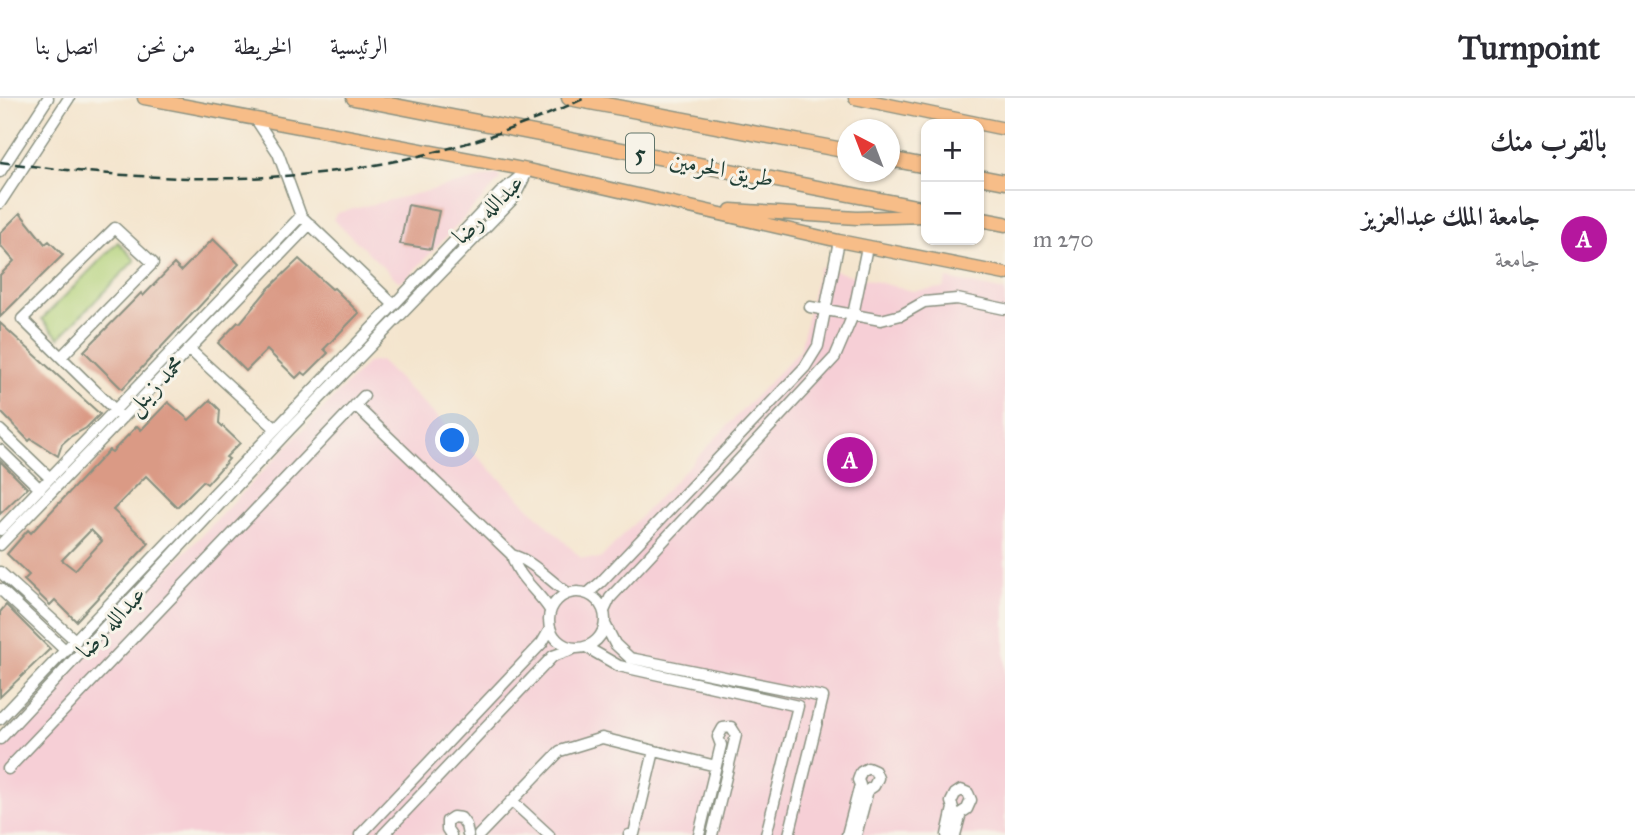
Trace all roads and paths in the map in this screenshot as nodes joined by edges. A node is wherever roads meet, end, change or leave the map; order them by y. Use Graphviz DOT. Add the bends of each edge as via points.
graph roads {
  1 [pos="48,98"];
  2 [pos="69,98"];
  3 [pos="144,98"];
  4 [pos="354,98"];
  5 [pos="569,98"];
  6 [pos="855,98"];
  7 [pos="257,121"];
  8 [pos="1005,129"];
  9 [pos="837,149"];
  10 [pos="900,161"];
  11 [pos="921,165"];
  12 [pos="528,170"];
  13 [pos="0,172"];
  14 [pos="984,178"];
  15 [pos="1005,181"];
  16 [pos="0,203"];
  17 [pos="692,208"];
  18 [pos="921,208"];
  19 [pos="921,216"];
  20 [pos="305,220"];
  21 [pos="984,220"];
  22 [pos="1005,224"];
  23 [pos="839,241"];
  24 [pos="867,247"];
  25 [pos="1005,274"];
  26 [pos="394,304"];
  27 [pos="810,307"];
  28 [pos="1005,309"];
  29 [pos="825,310"];
  30 [pos="853,315"];
  31 [pos="189,349"];
  32 [pos="61,357"];
  33 [pos="364,396"];
  34 [pos="355,405"];
  35 [pos="119,414"];
  36 [pos="275,428"];
  37 [pos="0,430"];
  38 [pos="0,450"];
  39 [pos="50,478"];
  40 [pos="40,489"];
  41 [pos="0,530"];
  42 [pos="0,545"];
  43 [pos="512,555"];
  44 [pos="0,572"];
  45 [pos="0,589"];
  46 [pos="568,593"];
  47 [pos="587,593"];
  48 [pos="550,610"];
  49 [pos="604,611"];
  50 [pos="605,624"];
  51 [pos="550,629"];
  52 [pos="76,641"];
  53 [pos="586,647"];
  54 [pos="573,649"];
  55 [pos="66,651"];
  56 [pos="0,719"];
  57 [pos="0,738"];
  58 [pos="654,751"];
  59 [pos="716,766"];
  60 [pos="8,769"];
  61 [pos="512,801"];
  62 [pos="360,835"];
  63 [pos="383,835"];
  64 [pos="451,835"];
  65 [pos="468,835"];
  66 [pos="479,835"];
  67 [pos="549,835"];
  68 [pos="629,835"];
  69 [pos="699,835"];
  70 [pos="712,835"];
  71 [pos="766,835"];
  72 [pos="789,835"];
  73 [pos="848,835"];
  74 [pos="856,835"];
  75 [pos="947,835"];
  76 [pos="955,835"];
  1 -- 13 [label="street"];
  2 -- 16 [label="street"];
  3 -- 7 [label="main road"];
  4 -- 18 [label="highway, طريق الحرمين / 5"];
  5 -- 9 [label="highway, طريق الحرمين / 5"];
  6 -- 8 [label="main road"];
  7 -- 12 [label="main road"];
  7 -- 20 [label="street" via="278,153"];
  10 -- 11 [label="highway"];
  12 -- 17 [label="main road"];
  12 -- 26 [label="street, عبدالله رضا" via="501,192"];
  12 -- 57 [label="street, عبدالله رضا" via="514,198"];
  14 -- 15 [label="highway"];
  17 -- 19 [label="main road" via="857,218"];
  17 -- 23 [label="main road"];
  20 -- 26 [label="street"];
  20 -- 31 [label="street, محمد زينل"];
  20 -- 35 [label="street, محمد زينل"];
  21 -- 22 [label="highway"];
  23 -- 24 [label="main road"];
  23 -- 29 [label="street"];
  24 -- 25 [label="main road"];
  24 -- 30 [label="street"];
  26 -- 36 [label="street, عبدالله رضا"];
  27 -- 29 [label="street"];
  28 -- 30 [label="street" via="957,299 924,302 881,320"];
  29 -- 30 [label="street"];
  29 -- 47 [label="street" via="818,346 805,367"];
  30 -- 49 [label="street" via="835,357 610,598"];
  31 -- 35 [label="street, محمد زينل"];
  31 -- 36 [label="street"];
  32 -- 32 [label="street" via="22,319 114,228 153,263"];
  32 -- 35 [label="street"];
  33 -- 34 [label="street"];
  34 -- 43 [label="street"];
  34 -- 60 [label="street"];
  35 -- 39 [label="street, محمد زينل"];
  35 -- 42 [label="street, محمد زينل"];
  36 -- 52 [label="street, عبدالله رضا"];
  37 -- 39 [label="street"];
  38 -- 40 [label="street"];
  39 -- 40 [label="street, محمد زينل"];
  40 -- 41 [label="street, محمد زينل"];
  43 -- 46 [label="street" via="526,559"];
  43 -- 48 [label="street" via="515,568"];
  44 -- 52 [label="street"];
  45 -- 55 [label="street"];
  46 -- 47 [label="street"];
  46 -- 48 [label="street"];
  47 -- 49 [label="street"];
  48 -- 51 [label="street"];
  49 -- 50 [label="street"];
  50 -- 53 [label="street" via="601,636"];
  50 -- 72 [label="street" via="614,644 630,658 823,697"];
  51 -- 54 [label="street" via="561,644"];
  51 -- 62 [label="street" via="542,643"];
  52 -- 55 [label="street, عبدالله رضا"];
  53 -- 54 [label="street"];
  53 -- 71 [label="street" via="619,666 798,706"];
  54 -- 63 [label="street" via="553,656"];
  55 -- 56 [label="street, عبدالله رضا"];
  58 -- 59 [label="street"];
  58 -- 61 [label="street" via="603,738 561,751"];
  58 -- 68 [label="street" via="634,834"];
  59 -- 69 [label="street"];
  59 -- 70 [label="street" via="721,745 718,737 723,728 731,727 736,735"];
  61 -- 66 [label="street"];
  61 -- 67 [label="street"];
  64 -- 65 [label="street" via="447,821 453,817 461,818"];
  73 -- 74 [label="street" via="858,780 868,768 878,778 868,790"];
  75 -- 76 [label="street" via="951,802 961,790 971,800 961,813"];
}
